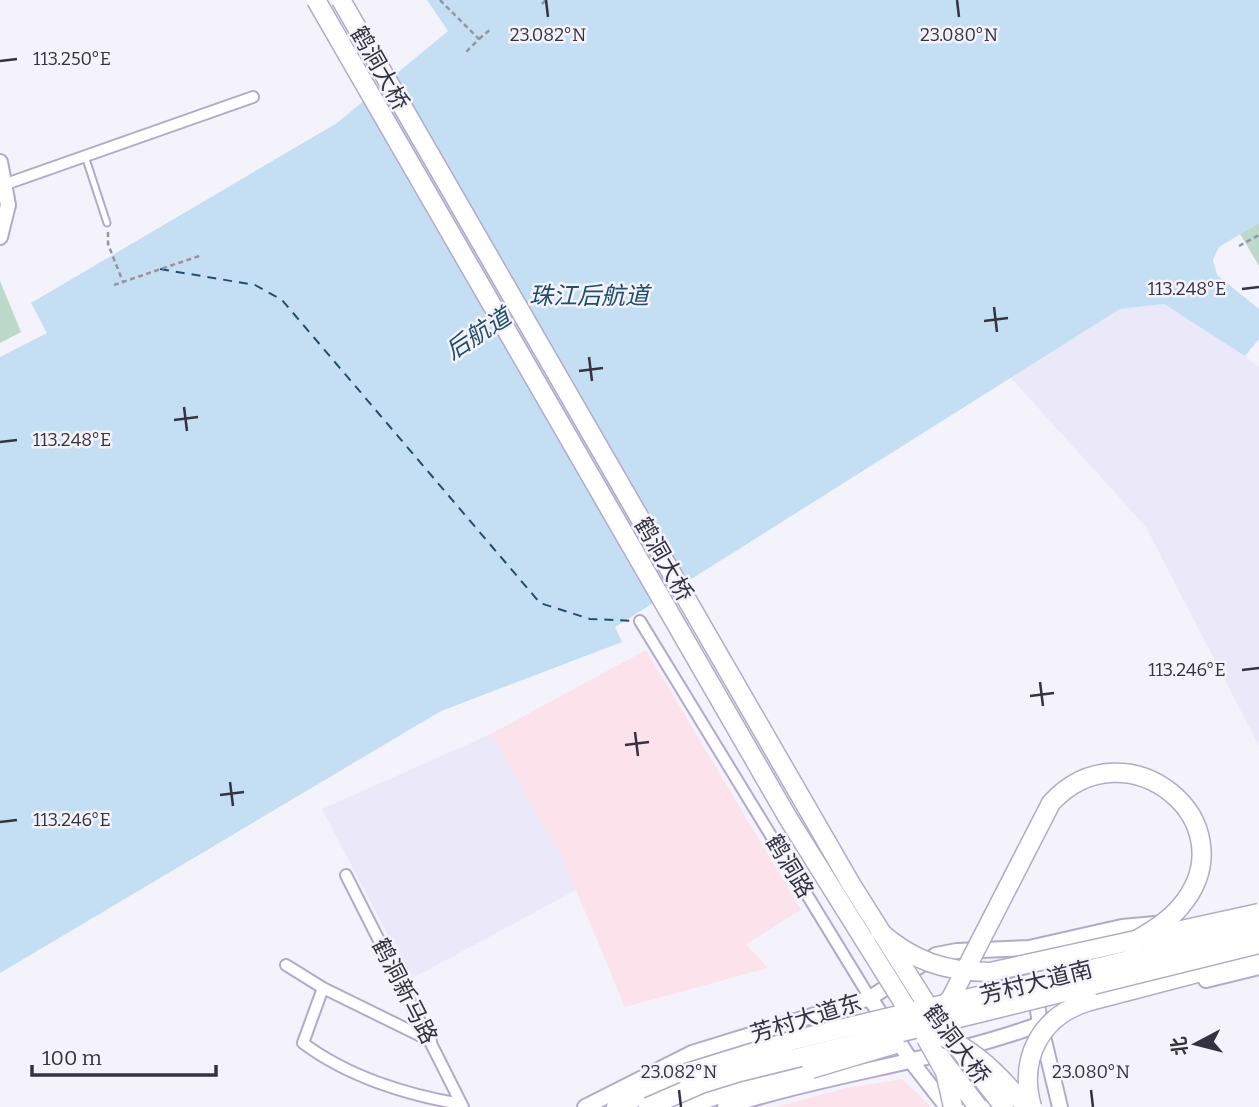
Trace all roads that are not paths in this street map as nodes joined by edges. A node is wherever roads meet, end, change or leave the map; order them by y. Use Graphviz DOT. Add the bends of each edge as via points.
graph roads {
  1 [pos="316,0"];
  2 [pos="341,0"];
  3 [pos="253,97"];
  4 [pos="85,156"];
  5 [pos="0,162"];
  6 [pos="6,184"];
  7 [pos="107,223"];
  8 [pos="0,237"];
  9 [pos="640,621"];
  10 [pos="346,875"];
  11 [pos="1259,913"];
  12 [pos="1259,929"];
  13 [pos="880,932"];
  14 [pos="1259,936"];
  15 [pos="1130,944"];
  16 [pos="1259,944"];
  17 [pos="1029,948"];
  18 [pos="1259,957"];
  19 [pos="286,965"];
  20 [pos="1259,967"];
  21 [pos="323,988"];
  22 [pos="870,998"];
  23 [pos="967,1016"];
  24 [pos="1040,1024"];
  25 [pos="845,1028"];
  26 [pos="894,1033"];
  27 [pos="926,1038"];
  28 [pos="431,1041"];
  29 [pos="911,1060"];
  30 [pos="462,1105"];
  31 [pos="585,1107"];
  32 [pos="616,1107"];
  33 [pos="648,1107"];
  34 [pos="682,1107"];
  35 [pos="725,1107"];
  36 [pos="947,1107"];
  37 [pos="953,1107"];
  38 [pos="978,1107"];
  39 [pos="1004,1107"];
  40 [pos="1026,1107"];
  41 [pos="1032,1107"];
  42 [pos="1060,1107"];
  1 -- 27 [label="main road, 鹤洞大桥, bridge" via="788,818"];
  2 -- 13 [label="main road, 鹤洞大桥, bridge"];
  3 -- 4 [label="street"];
  4 -- 6 [label="street"];
  4 -- 7 [label="lane"];
  5 -- 6 [label="street"];
  6 -- 8 [label="street" via="8,205"];
  9 -- 22 [label="street, 鹤洞路"];
  10 -- 28 [label="street, 鹤洞新马路"];
  11 -- 15 [label="main road, bridge"];
  12 -- 25 [label="main road, 芳村大道南, bridge"];
  13 -- 15 [label="main road, bridge" via="916,959 979,972"];
  13 -- 39 [label="main road, 鹤洞大桥, bridge" via="940,1025"];
  14 -- 17 [label="street, 芳村大道南" via="1233,938 1196,925 1157,923"];
  15 -- 26 [label="main road, bridge" via="1165,922 1186,899 1196,880 1201,847 1191,815 1167,789 1138,774 1109,772 1076,782 1051,803 951,998 931,1018"];
  16 -- 23 [label="main road, 芳村大道南, bridge"];
  17 -- 22 [label="street, 芳村大道东" via="936,955"];
  17 -- 24 [label="street"];
  18 -- 41 [label="main road, bridge" via="1065,1010 1048,1024 1033,1049 1027,1077"];
  19 -- 21 [label="street"];
  20 -- 24 [label="street, 芳村大道南"];
  21 -- 28 [label="street"];
  21 -- 30 [label="street" via="303,1042 328,1062 424,1098"];
  22 -- 29 [label="street, 鹤洞路"];
  22 -- 31 [label="street, 芳村大道东" via="692,1053"];
  23 -- 26 [label="main road, 芳村大道东, bridge"];
  23 -- 34 [label="main road, bridge" via="891,1046"];
  24 -- 29 [label="street" via="1001,1039"];
  24 -- 42 [label="street"];
  25 -- 32 [label="main road, 芳村大道东, bridge" via="682,1074"];
  25 -- 40 [label="main road, bridge" via="905,1024 950,1039 993,1068"];
  26 -- 33 [label="main road, 芳村大道东, bridge" via="721,1077"];
  27 -- 37 [label="main road, bridge" via="945,1072"];
  27 -- 38 [label="main road, 鹤洞大桥, bridge"];
  28 -- 30 [label="street, 鹤洞新马路"];
  29 -- 35 [label="street"];
  29 -- 36 [label="street, 鹤洞路"];
}
